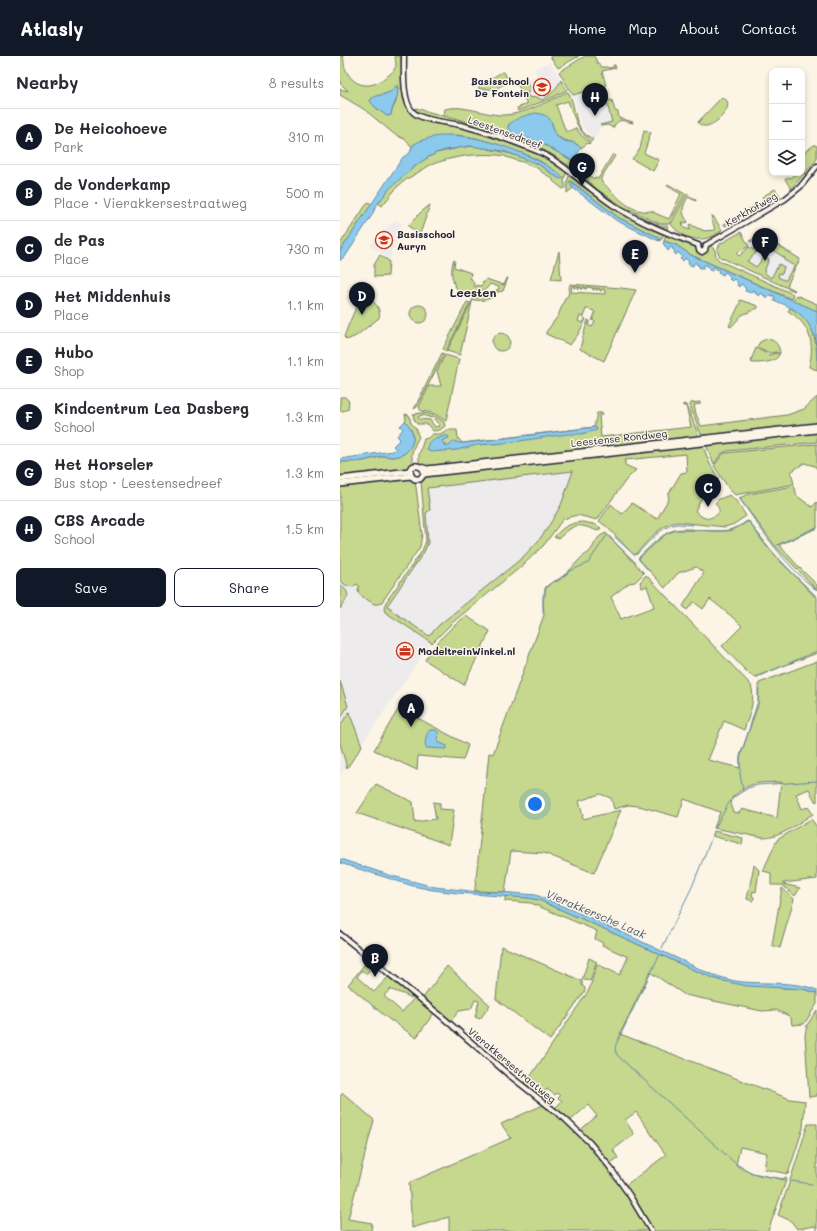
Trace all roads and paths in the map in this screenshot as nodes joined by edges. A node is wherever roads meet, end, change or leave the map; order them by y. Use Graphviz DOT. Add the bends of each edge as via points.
graph roads {
  1 [pos="404,56"];
  2 [pos="817,166"];
  3 [pos="698,245"];
  4 [pos="706,245"];
  5 [pos="817,426"];
  6 [pos="817,430"];
  7 [pos="699,440"];
  8 [pos="705,440"];
  9 [pos="423,468"];
  10 [pos="410,473"];
  11 [pos="424,474"];
  12 [pos="340,479"];
  13 [pos="340,484"];
  14 [pos="340,934"];
  15 [pos="651,1231"];
  1 -- 3 [label="street, Leestensedreef" via="406,95 411,109 418,115 470,127 538,151 554,160 620,210"];
  2 -- 4 [label="street, Kerkhofweg" via="803,183 784,199"];
  3 -- 4 [label="street" via="703,242"];
  3 -- 4 [label="street" via="698,250 702,252"];
  5 -- 8 [label="main road, Leestense Rondweg"];
  6 -- 8 [label="main road, Leestense Rondweg"];
  7 -- 8 [label="main road, Leestense Rondweg"];
  7 -- 9 [label="main road, Leestense Rondweg"];
  7 -- 11 [label="main road, Leestense Rondweg"];
  9 -- 10 [label="main road" via="412,467"];
  9 -- 11 [label="main road"];
  10 -- 11 [label="main road" via="413,479 421,478"];
  10 -- 12 [label="main road"];
  10 -- 13 [label="main road"];
  14 -- 15 [label="street, Vierakkersestraatweg" via="509,1075 566,1119 609,1166"];
}
